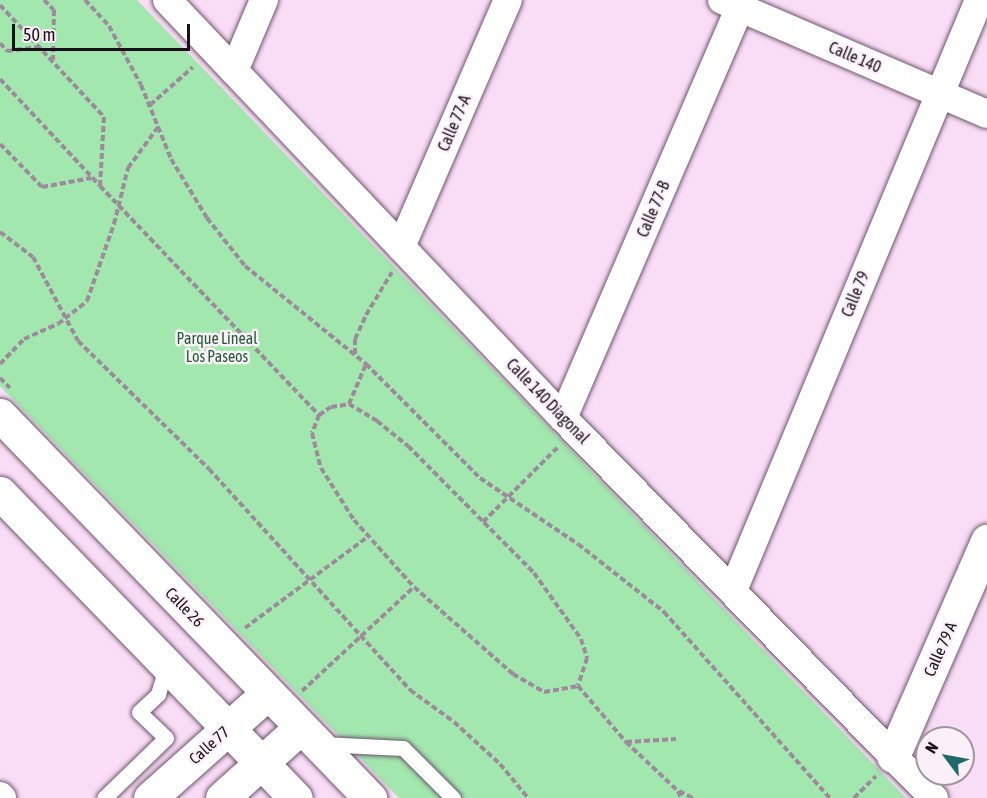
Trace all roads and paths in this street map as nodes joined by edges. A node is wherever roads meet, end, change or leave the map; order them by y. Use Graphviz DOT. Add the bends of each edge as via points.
graph roads {
  1 [pos="44,0"];
  2 [pos="85,0"];
  3 [pos="167,0"];
  4 [pos="264,0"];
  5 [pos="508,0"];
  6 [pos="979,0"];
  7 [pos="735,2"];
  8 [pos="0,5"];
  9 [pos="0,44"];
  10 [pos="40,47"];
  11 [pos="53,60"];
  12 [pos="193,67"];
  13 [pos="234,70"];
  14 [pos="0,79"];
  15 [pos="938,93"];
  16 [pos="150,105"];
  17 [pos="987,114"];
  18 [pos="158,127"];
  19 [pos="0,144"];
  20 [pos="92,178"];
  21 [pos="100,186"];
  22 [pos="118,206"];
  23 [pos="0,232"];
  24 [pos="397,259"];
  25 [pos="66,318"];
  26 [pos="355,355"];
  27 [pos="0,364"];
  28 [pos="366,364"];
  29 [pos="0,378"];
  30 [pos="349,404"];
  31 [pos="8,405"];
  32 [pos="319,415"];
  33 [pos="562,431"];
  34 [pos="0,493"];
  35 [pos="508,497"];
  36 [pos="483,522"];
  37 [pos="370,535"];
  38 [pos="987,541"];
  39 [pos="310,580"];
  40 [pos="414,587"];
  41 [pos="734,588"];
  42 [pos="235,621"];
  43 [pos="243,630"];
  44 [pos="361,637"];
  45 [pos="251,638"];
  46 [pos="167,665"];
  47 [pos="578,686"];
  48 [pos="281,688"];
  49 [pos="227,728"];
  50 [pos="309,735"];
  51 [pos="676,739"];
  52 [pos="626,742"];
  53 [pos="149,754"];
  54 [pos="893,756"];
  55 [pos="261,764"];
  56 [pos="161,788"];
  57 [pos="678,791"];
  58 [pos="114,795"];
  59 [pos="222,798"];
  60 [pos="296,798"];
  61 [pos="370,798"];
  62 [pos="453,798"];
  63 [pos="528,798"];
  64 [pos="681,798"];
  65 [pos="693,798"];
  66 [pos="830,798"];
  67 [pos="934,798"];
  1 -- 11 [label="path" via="54,10"];
  2 -- 16 [label="path" via="109,26"];
  3 -- 13 [label="street, Calle 140 Diagonal"];
  4 -- 13 [label="street"];
  5 -- 24 [label="street, Calle 77-A"];
  6 -- 15 [label="street, Calle 79"];
  7 -- 15 [label="street, Calle 140"];
  7 -- 33 [label="street, Calle 77-B"];
  8 -- 10 [label="path"];
  9 -- 10 [label="path" via="7,51"];
  10 -- 11 [label="path"];
  11 -- 21 [label="path" via="104,117"];
  12 -- 16 [label="path"];
  13 -- 24 [label="street, Calle 140 Diagonal"];
  14 -- 20 [label="path"];
  15 -- 17 [label="street, Calle 140"];
  15 -- 41 [label="street, Calle 79"];
  16 -- 18 [label="path"];
  18 -- 22 [label="path" via="128,168"];
  18 -- 26 [label="path" via="171,159 207,218 245,266"];
  19 -- 20 [label="path" via="42,187"];
  20 -- 21 [label="path"];
  21 -- 22 [label="path"];
  22 -- 25 [label="path" via="87,301"];
  22 -- 32 [label="path"];
  23 -- 25 [label="path" via="33,256"];
  24 -- 26 [label="path" via="355,339"];
  24 -- 33 [label="street, Calle 140 Diagonal"];
  25 -- 27 [label="path" via="24,339"];
  25 -- 39 [label="path" via="78,341 209,469"];
  26 -- 28 [label="path"];
  28 -- 30 [label="path"];
  28 -- 35 [label="path" via="480,478"];
  29 -- 31 [label="path"];
  30 -- 32 [label="path" via="331,407"];
  30 -- 36 [label="path" via="408,446"];
  31 -- 48 [label="main road, Calle 26"];
  32 -- 37 [label="path" via="312,434 321,468 354,520"];
  33 -- 35 [label="path"];
  33 -- 41 [label="street, Calle 140 Diagonal"];
  34 -- 46 [label="main road"];
  35 -- 36 [label="path"];
  35 -- 66 [label="path" via="578,544 664,612"];
  36 -- 47 [label="path" via="534,573 581,639 587,658"];
  37 -- 39 [label="path"];
  37 -- 40 [label="path"];
  38 -- 54 [label="main road, Calle 79 A"];
  39 -- 43 [label="path"];
  39 -- 44 [label="path"];
  40 -- 44 [label="path"];
  40 -- 47 [label="path" via="513,675 544,692"];
  41 -- 54 [label="street, Calle 140 Diagonal"];
  42 -- 43 [label="path"];
  43 -- 45 [label="path"];
  44 -- 48 [label="path" via="302,691"];
  44 -- 63 [label="path" via="410,690 454,722 500,764"];
  46 -- 49 [label="main road"];
  46 -- 53 [label="lane" via="158,694 139,712 166,738"];
  47 -- 52 [label="path"];
  48 -- 49 [label="main road, Calle 77"];
  48 -- 50 [label="main road, Calle 26"];
  49 -- 55 [label="main road"];
  49 -- 56 [label="main road, Calle 77"];
  50 -- 55 [label="main road"];
  50 -- 61 [label="main road, Calle 26"];
  50 -- 62 [label="lane" via="403,748"];
  51 -- 52 [label="path"];
  52 -- 57 [label="path"];
  53 -- 56 [label="lane"];
  53 -- 58 [label="lane"];
  54 -- 67 [label="street, Calle 140 Diagonal"];
  55 -- 59 [label="main road"];
  55 -- 60 [label="main road"];
  57 -- 64 [label="path"];
  57 -- 65 [label="path"];
}
